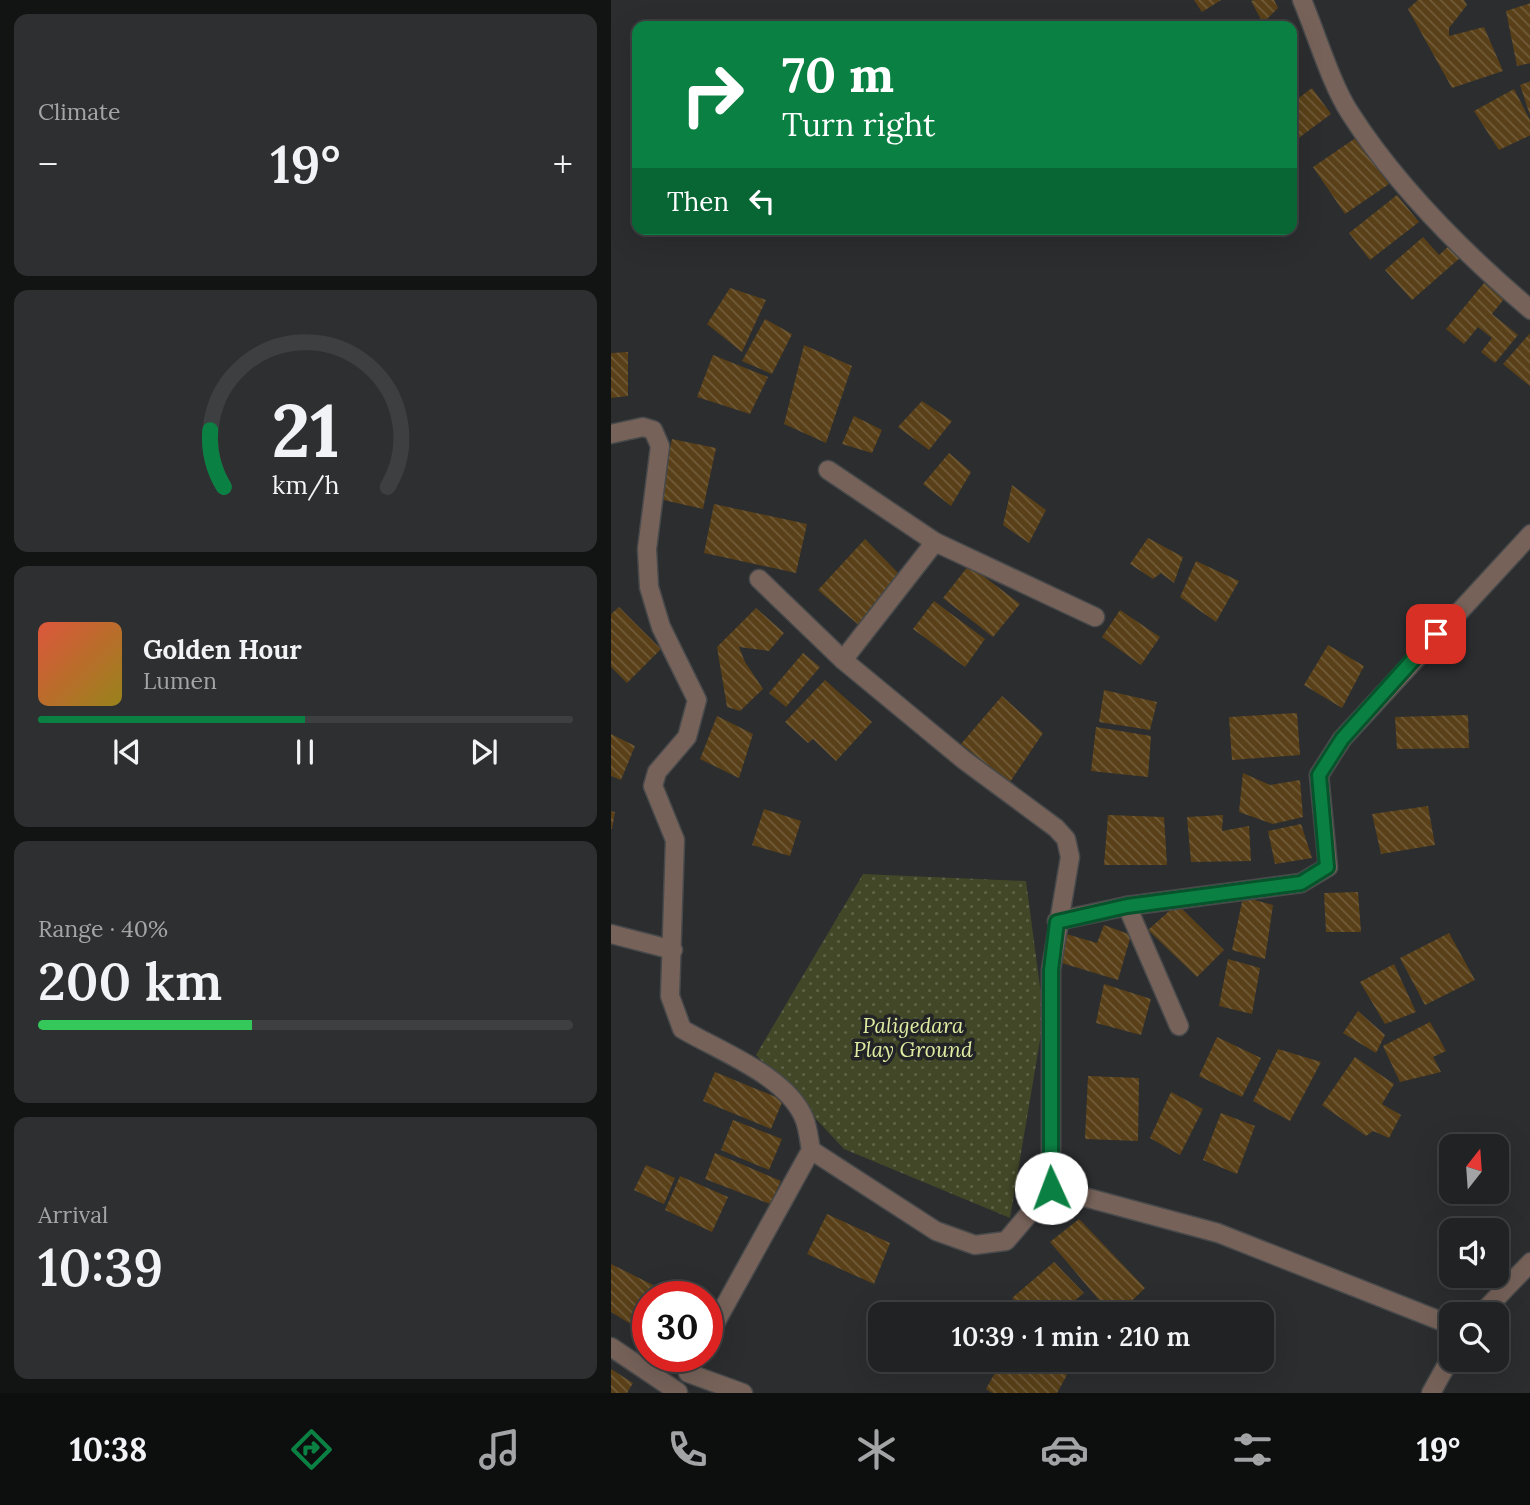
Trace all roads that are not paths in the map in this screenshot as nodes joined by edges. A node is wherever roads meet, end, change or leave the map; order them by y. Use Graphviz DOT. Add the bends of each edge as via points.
graph roads {
  1 [pos="1302,0"];
  2 [pos="1530,310"];
  3 [pos="611,434"];
  4 [pos="827,470"];
  5 [pos="1530,534"];
  6 [pos="935,542"];
  7 [pos="759,579"];
  8 [pos="1095,617"];
  9 [pos="843,660"];
  10 [pos="1127,906"];
  11 [pos="1057,922"];
  12 [pos="611,934"];
  13 [pos="673,950"];
  14 [pos="1179,1026"];
  15 [pos="811,1150"];
  16 [pos="1051,1188"];
  17 [pos="1530,1262"];
  18 [pos="1492,1302"];
  19 [pos="723,1309"];
  20 [pos="1439,1320"];
  21 [pos="611,1347"];
  22 [pos="1443,1372"];
  23 [pos="688,1373"];
  24 [pos="678,1393"];
  25 [pos="743,1393"];
  26 [pos="1431,1393"];
  1 -- 2 [label="street" via="1349,112 1473,261"];
  3 -- 13 [label="street" via="643,427 653,430 660,446 647,549 649,587 661,627 697,700 687,737 657,772 653,786 675,840"];
  4 -- 6 [label="street"];
  5 -- 10 [label="street" via="1350,729 1319,775 1327,867 1301,883"];
  6 -- 8 [label="street"];
  6 -- 9 [label="street"];
  7 -- 9 [label="street"];
  9 -- 11 [label="street" via="1066,839 1070,857"];
  10 -- 11 [label="street"];
  10 -- 14 [label="street"];
  11 -- 16 [label="street" via="1051,983"];
  12 -- 13 [label="street"];
  13 -- 15 [label="street" via="670,996 682,1030 746,1063 793,1100 804,1117"];
  15 -- 16 [label="street" via="936,1231 975,1245 1006,1241"];
  15 -- 19 [label="street"];
  16 -- 20 [label="street" via="1218,1233"];
  17 -- 18 [label="street"];
  21 -- 24 [label="street"];
  22 -- 26 [label="street"];
  23 -- 24 [label="street"];
  23 -- 25 [label="street"];
}
